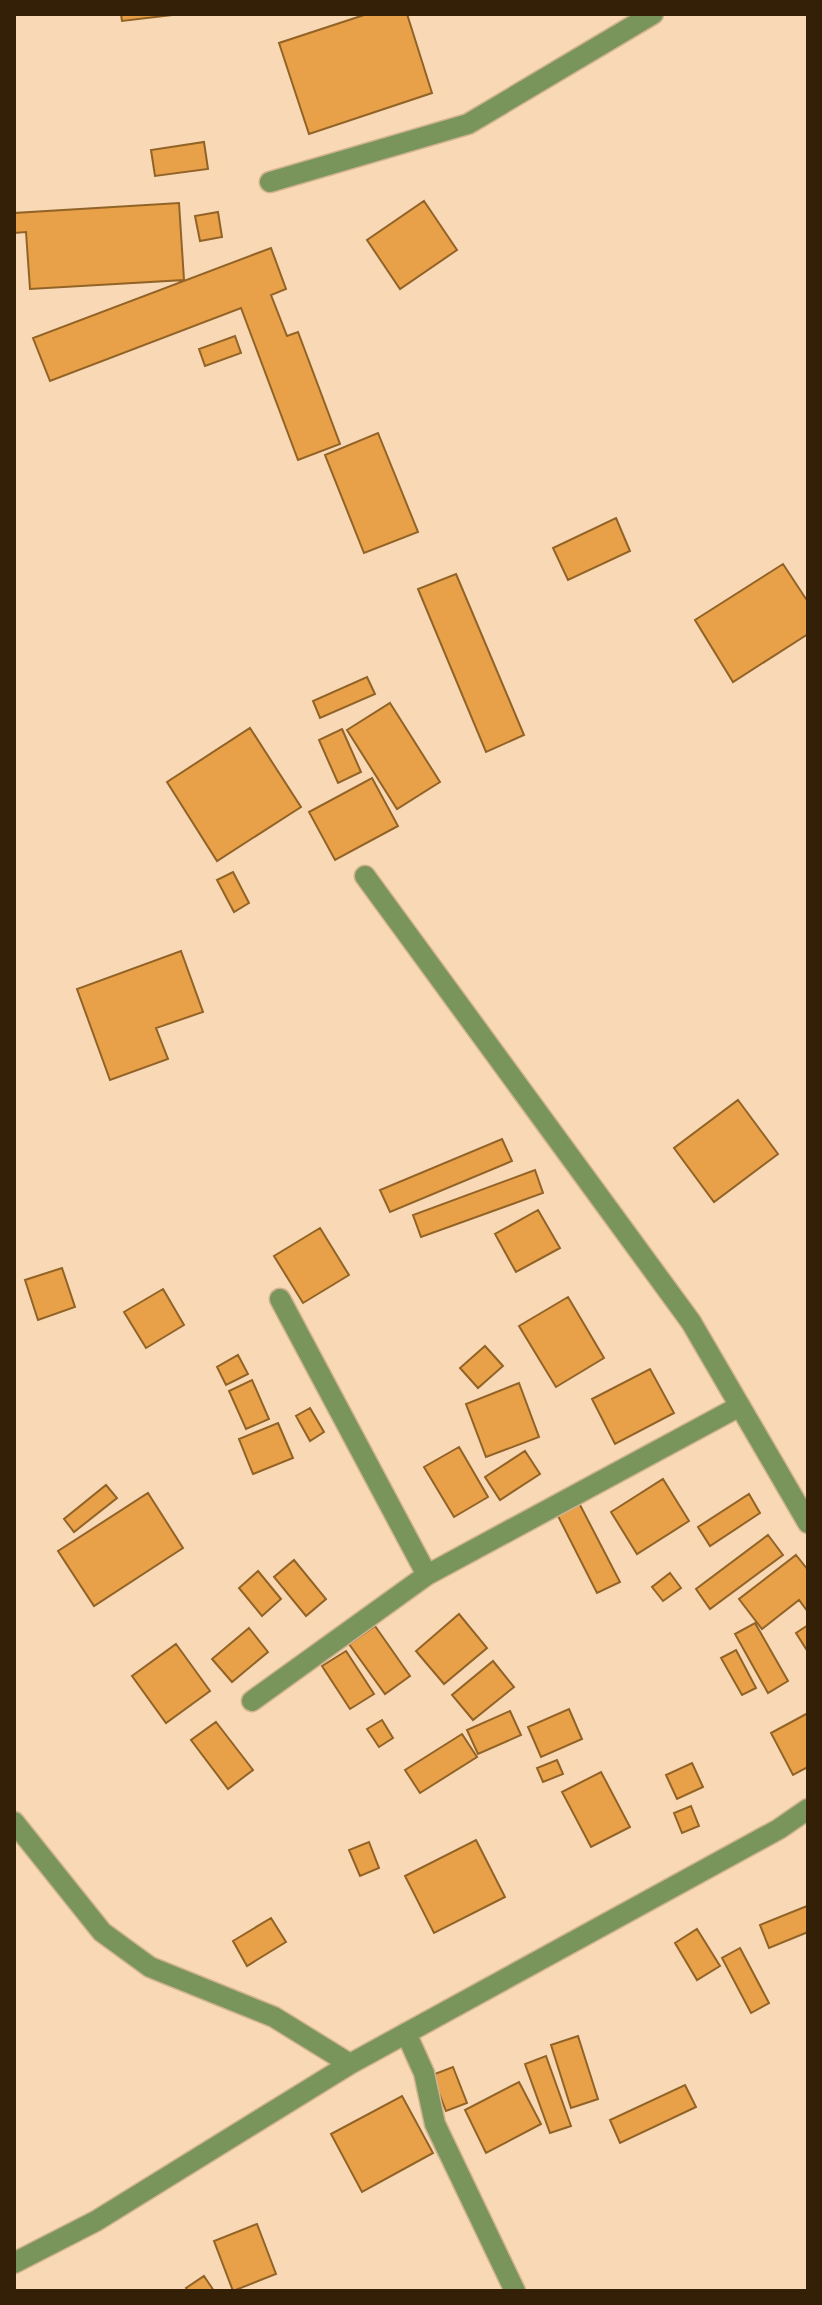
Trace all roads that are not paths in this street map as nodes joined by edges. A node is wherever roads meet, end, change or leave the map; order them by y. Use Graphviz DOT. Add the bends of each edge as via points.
graph roads {
  1 [pos="653,14"];
  2 [pos="270,182"];
  3 [pos="365,876"];
  4 [pos="280,1299"];
  5 [pos="740,1406"];
  6 [pos="808,1523"];
  7 [pos="427,1575"];
  8 [pos="252,1701"];
  9 [pos="808,1809"];
  10 [pos="14,1822"];
  11 [pos="406,2033"];
  12 [pos="350,2064"];
  13 [pos="14,2263"];
  14 [pos="515,2291"];
  1 -- 2 [label="street" via="468,124"];
  3 -- 5 [label="street" via="691,1322"];
  4 -- 7 [label="street"];
  5 -- 6 [label="street"];
  5 -- 7 [label="street"];
  7 -- 8 [label="street"];
  9 -- 11 [label="street"];
  10 -- 12 [label="street" via="102,1932 150,1967 274,2017"];
  11 -- 12 [label="street"];
  11 -- 14 [label="street" via="424,2073 435,2124"];
  12 -- 13 [label="street" via="96,2221"];
}
